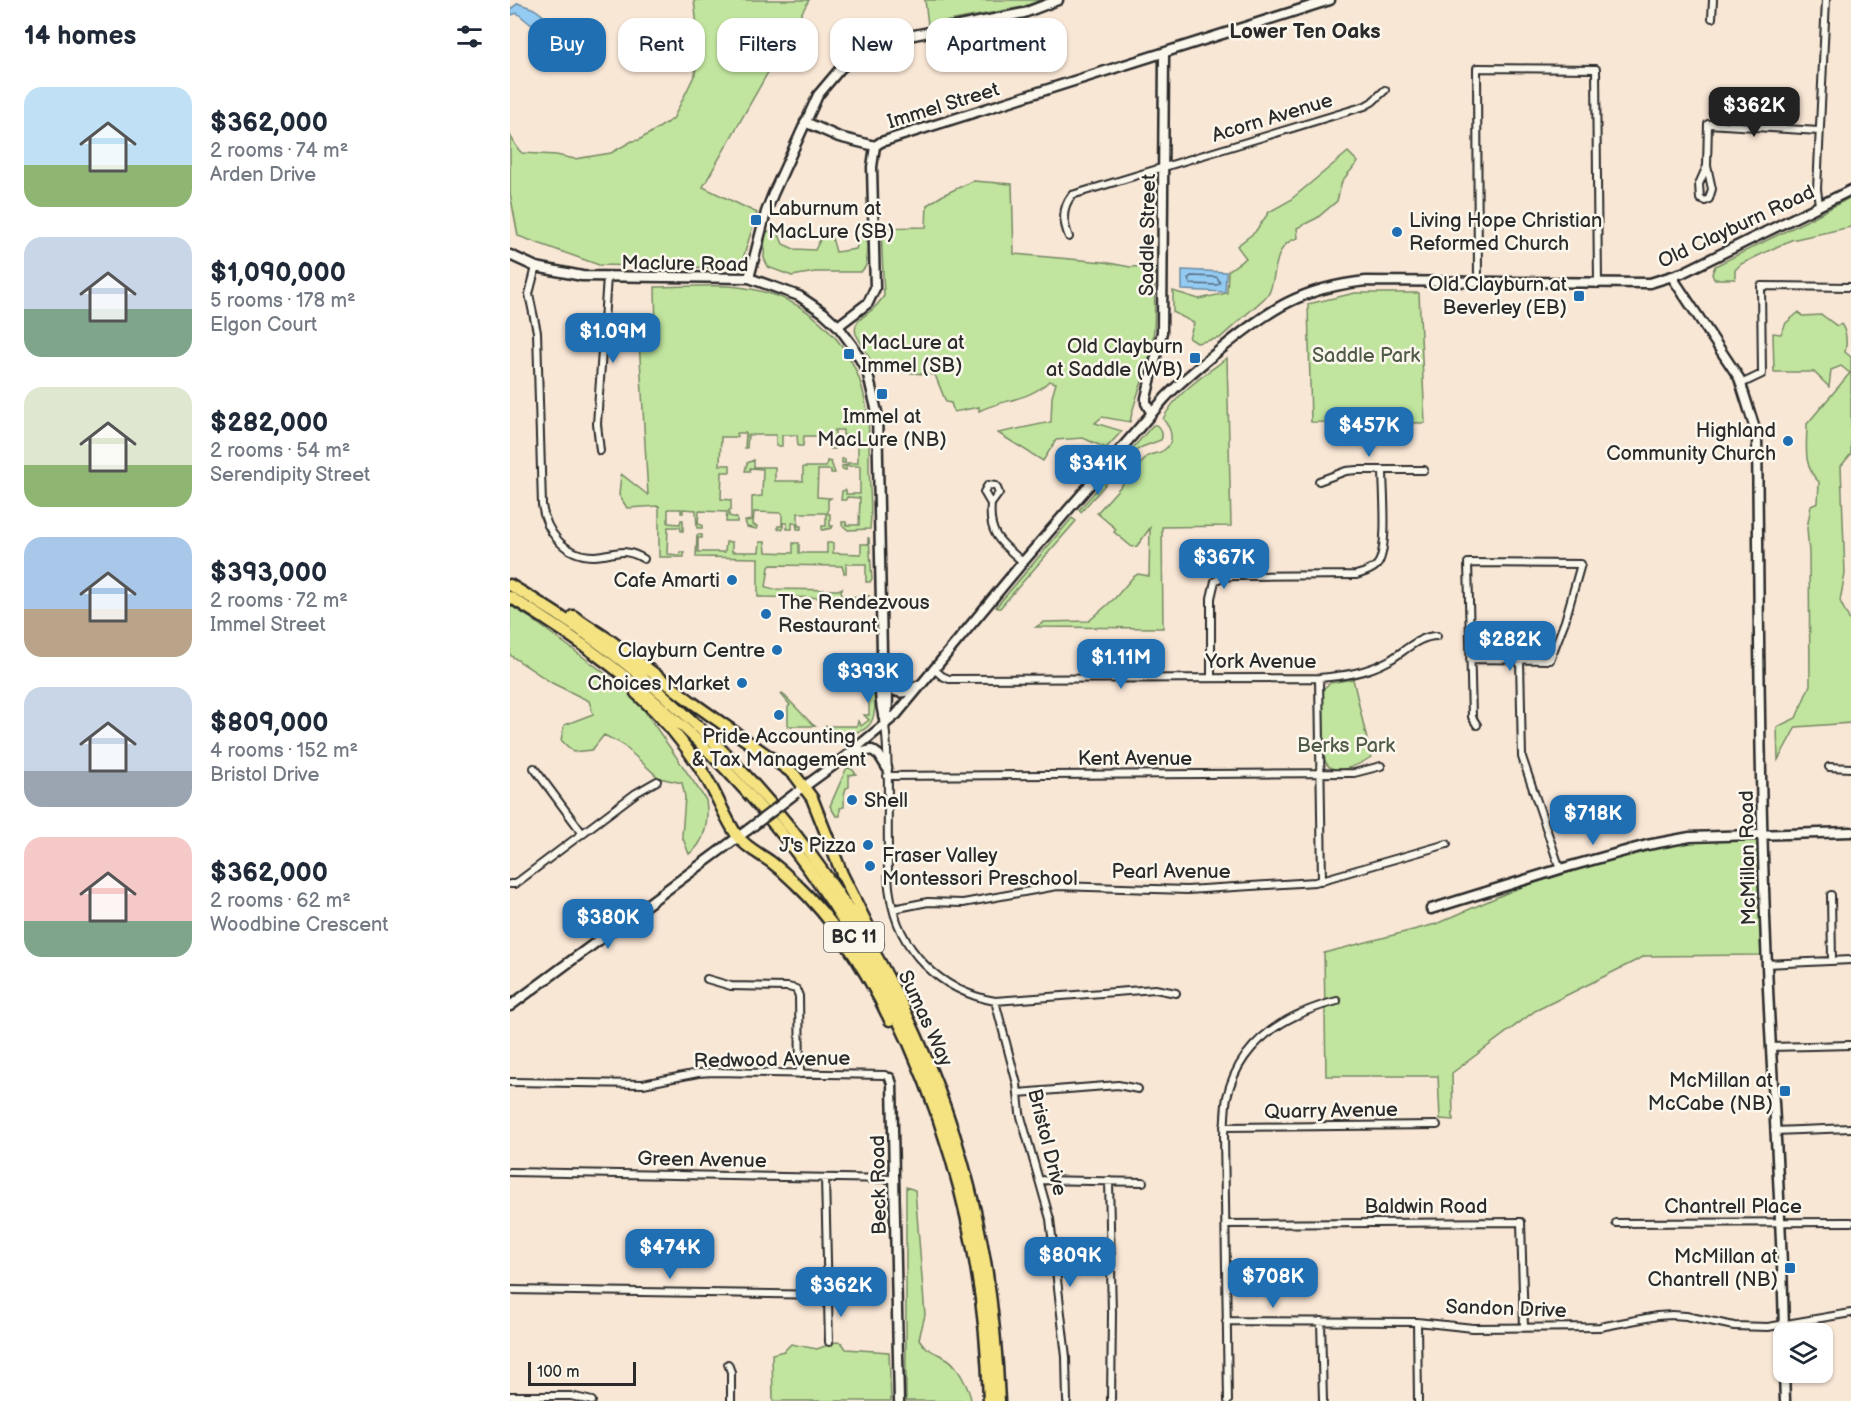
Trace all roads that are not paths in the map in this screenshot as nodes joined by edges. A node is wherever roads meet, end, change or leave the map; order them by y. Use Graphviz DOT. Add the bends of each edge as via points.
graph roads {
  1 [pos="1058,0"];
  2 [pos="1311,0"];
  3 [pos="1328,0"];
  4 [pos="1713,0"];
  5 [pos="1826,0"];
  6 [pos="1300,10"];
  7 [pos="1712,18"];
  8 [pos="1164,54"];
  9 [pos="1385,90"];
  10 [pos="805,122"];
  11 [pos="1819,130"];
  12 [pos="876,146"];
  13 [pos="1707,166"];
  14 [pos="1164,167"];
  15 [pos="1851,190"];
  16 [pos="1819,205"];
  17 [pos="1069,237"];
  18 [pos="510,255"];
  19 [pos="536,267"];
  20 [pos="607,277"];
  21 [pos="1672,277"];
  22 [pos="749,278"];
  23 [pos="1478,282"];
  24 [pos="1598,284"];
  25 [pos="1851,286"];
  26 [pos="838,326"];
  27 [pos="1741,384"];
  28 [pos="1151,412"];
  29 [pos="600,450"];
  30 [pos="1383,470"];
  31 [pos="1424,470"];
  32 [pos="1319,481"];
  33 [pos="990,504"];
  34 [pos="644,559"];
  35 [pos="1023,562"];
  36 [pos="510,580"];
  37 [pos="510,585"];
  38 [pos="510,597"];
  39 [pos="536,611"];
  40 [pos="1437,636"];
  41 [pos="882,653"];
  42 [pos="1470,659"];
  43 [pos="1520,660"];
  44 [pos="934,669"];
  45 [pos="1211,678"];
  46 [pos="1319,678"];
  47 [pos="924,681"];
  48 [pos="887,684"];
  49 [pos="885,725"];
  50 [pos="1477,725"];
  51 [pos="845,757"];
  52 [pos="1381,766"];
  53 [pos="1829,767"];
  54 [pos="534,768"];
  55 [pos="1851,768"];
  56 [pos="887,772"];
  57 [pos="1319,773"];
  58 [pos="657,781"];
  59 [pos="800,790"];
  60 [pos="1851,832"];
  61 [pos="583,834"];
  62 [pos="1763,835"];
  63 [pos="738,837"];
  64 [pos="1447,844"];
  65 [pos="1560,869"];
  66 [pos="1322,881"];
  67 [pos="510,884"];
  68 [pos="1831,895"];
  69 [pos="893,909"];
  70 [pos="1431,909"];
  71 [pos="1851,960"];
  72 [pos="1832,961"];
  73 [pos="1766,964"];
  74 [pos="707,979"];
  75 [pos="1176,993"];
  76 [pos="994,1001"];
  77 [pos="1337,1002"];
  78 [pos="510,1006"];
  79 [pos="1851,1045"];
  80 [pos="1770,1047"];
  81 [pos="800,1074"];
  82 [pos="890,1078"];
  83 [pos="510,1082"];
  84 [pos="1138,1089"];
  85 [pos="939,1093"];
  86 [pos="1018,1093"];
  87 [pos="1437,1125"];
  88 [pos="1224,1127"];
  89 [pos="1851,1128"];
  90 [pos="1774,1131"];
  91 [pos="948,1151"];
  92 [pos="510,1172"];
  93 [pos="825,1178"];
  94 [pos="894,1179"];
  95 [pos="1040,1180"];
  96 [pos="1109,1181"];
  97 [pos="1143,1182"];
  98 [pos="1616,1222"];
  99 [pos="1781,1222"];
  100 [pos="1851,1222"];
  101 [pos="1226,1224"];
  102 [pos="510,1290"];
  103 [pos="828,1294"];
  104 [pos="1851,1313"];
  105 [pos="1226,1321"];
  106 [pos="1321,1321"];
  107 [pos="1417,1322"];
  108 [pos="1784,1323"];
  109 [pos="1809,1323"];
  110 [pos="1524,1328"];
  111 [pos="1773,1328"];
  112 [pos="829,1342"];
  113 [pos="728,1364"];
  114 [pos="1784,1383"];
  115 [pos="510,1396"];
  116 [pos="592,1401"];
  117 [pos="731,1401"];
  118 [pos="899,1401"];
  119 [pos="989,1401"];
  120 [pos="999,1401"];
  121 [pos="1067,1401"];
  122 [pos="1111,1401"];
  123 [pos="1228,1401"];
  124 [pos="1323,1401"];
  125 [pos="1419,1401"];
  126 [pos="1785,1401"];
  1 -- 10 [label="main road" via="1024,13 899,37 873,46 846,63 829,80"];
  2 -- 6 [label="main road"];
  3 -- 6 [label="main road, Immel Street"];
  4 -- 7 [label="street"];
  5 -- 11 [label="street"];
  6 -- 8 [label="main road, Immel Street"];
  8 -- 12 [label="main road, Immel Street" via="888,139"];
  8 -- 14 [label="main road, Saddle Street"];
  9 -- 14 [label="street, Acorn Avenue" via="1365,106"];
  10 -- 12 [label="main road, Immel Street" via="839,137"];
  10 -- 22 [label="main road" via="766,212"];
  11 -- 13 [label="street" via="1708,124"];
  11 -- 16 [label="street"];
  12 -- 26 [label="main road, Immel Street" via="872,167 875,288 868,303"];
  13 -- 13 [label="street" via="1698,189 1700,199 1705,201 1712,189"];
  14 -- 17 [label="street, Acorn Avenue" via="1072,195 1065,203 1064,213"];
  14 -- 28 [label="main road, Saddle Street" via="1162,332 1146,398"];
  15 -- 16 [label="main road, Old Clayburn Road"];
  16 -- 21 [label="main road, Old Clayburn Road"];
  18 -- 19 [label="main road, Maclure Road"];
  19 -- 20 [label="main road, Maclure Road"];
  19 -- 34 [label="street" via="529,302 537,332 542,505 547,524 562,545 577,553 594,556 621,551"];
  20 -- 22 [label="main road, Maclure Road"];
  20 -- 29 [label="street" via="597,424"];
  21 -- 24 [label="main road, Old Clayburn Road" via="1650,283"];
  21 -- 27 [label="main road, McMillan Road"];
  22 -- 26 [label="main road, Maclure Road" via="799,296"];
  23 -- 24 [label="main road, Old Clayburn Road"];
  23 -- 24 [label="street" via="1477,68 1596,69"];
  23 -- 28 [label="main road, Old Clayburn Road" via="1366,281 1303,295 1277,307 1230,342"];
  25 -- 27 [label="street" via="1761,286 1762,374"];
  26 -- 41 [label="main road, Maclure Road" via="867,371 875,396 879,431"];
  27 -- 62 [label="main road, McMillan Road" via="1757,435"];
  28 -- 35 [label="main road, Old Clayburn Road"];
  30 -- 31 [label="street"];
  30 -- 32 [label="street" via="1346,471"];
  30 -- 45 [label="street" via="1383,551 1371,570 1356,575 1234,576 1215,581 1211,598"];
  33 -- 35 [label="street" via="996,538"];
  35 -- 44 [label="main road, Old Clayburn Road"];
  36 -- 59 [label="highway" via="611,642 794,774"];
  37 -- 85 [label="highway, Sumas Way / BC 11" via="571,623 645,678 727,754 779,812 821,868 872,949 916,1034"];
  38 -- 39 [label="highway, Sumas Way / BC 11"];
  39 -- 63 [label="highway" via="659,715 706,777"];
  39 -- 91 [label="highway, Sumas Way / BC 11" via="603,658 665,709 716,757 792,844 843,919 888,999 919,1067"];
  40 -- 46 [label="street, York Avenue" via="1426,636 1368,669"];
  41 -- 48 [label="main road"];
  41 -- 49 [label="main road" via="878,658 878,677"];
  42 -- 43 [label="street"];
  42 -- 43 [label="street" via="1468,563 1581,564 1550,660"];
  42 -- 50 [label="street" via="1472,717"];
  43 -- 65 [label="street" via="1522,757"];
  44 -- 45 [label="street, York Avenue" via="949,679"];
  44 -- 47 [label="main road, Old Clayburn Road"];
  45 -- 46 [label="street, York Avenue"];
  46 -- 57 [label="street"];
  47 -- 48 [label="main road" via="901,693"];
  47 -- 49 [label="main road, Old Clayburn Road"];
  48 -- 49 [label="main road"];
  49 -- 51 [label="main road, Old Clayburn Road"];
  49 -- 56 [label="street"];
  51 -- 56 [label="main road" via="872,750"];
  51 -- 59 [label="main road, Old Clayburn Road"];
  52 -- 57 [label="street, Kent Avenue" via="1354,773"];
  53 -- 55 [label="street"];
  54 -- 61 [label="street"];
  56 -- 57 [label="street, Kent Avenue"];
  56 -- 69 [label="street" via="888,885"];
  57 -- 66 [label="street"];
  58 -- 61 [label="street"];
  59 -- 63 [label="main road, Old Clayburn Road, bridge"];
  59 -- 85 [label="highway" via="812,798 856,902 910,1010 935,1072"];
  60 -- 62 [label="main road"];
  61 -- 67 [label="street"];
  62 -- 65 [label="main road" via="1690,837"];
  62 -- 73 [label="main road, McMillan Road"];
  63 -- 78 [label="main road, Old Clayburn Road"];
  63 -- 91 [label="highway" via="805,892 842,935 887,1014"];
  64 -- 66 [label="street, Pearl Avenue"];
  65 -- 70 [label="main road"];
  66 -- 69 [label="street, Pearl Avenue" via="1187,890 1057,886 963,903 928,902"];
  68 -- 72 [label="street"];
  69 -- 76 [label="street" via="904,938 931,972 954,987"];
  71 -- 72 [label="street"];
  72 -- 73 [label="street"];
  73 -- 80 [label="main road, McMillan Road"];
  74 -- 81 [label="street" via="730,986 796,989"];
  75 -- 76 [label="street" via="1155,989"];
  76 -- 86 [label="street, Bristol Drive"];
  77 -- 88 [label="street" via="1310,1008 1283,1021 1256,1044 1231,1084"];
  79 -- 80 [label="street"];
  80 -- 90 [label="main road, McMillan Road"];
  81 -- 82 [label="street, Redwood Avenue"];
  81 -- 83 [label="street, Redwood Avenue" via="698,1073 643,1084"];
  82 -- 94 [label="main road, Beck Road"];
  84 -- 86 [label="street" via="1118,1085"];
  85 -- 120 [label="highway, Sumas Way / BC 11" via="962,1162 984,1254"];
  86 -- 95 [label="street, Bristol Drive"];
  87 -- 88 [label="street, Quarry Avenue"];
  88 -- 101 [label="street"];
  89 -- 90 [label="street"];
  90 -- 99 [label="main road, McMillan Road"];
  91 -- 119 [label="highway, Sumas Way / BC 11" via="976,1269"];
  92 -- 93 [label="street, Green Avenue"];
  93 -- 94 [label="street, Green Avenue"];
  93 -- 103 [label="street"];
  94 -- 118 [label="main road, Beck Road"];
  95 -- 96 [label="street"];
  95 -- 121 [label="street, Bristol Drive" via="1055,1259"];
  96 -- 97 [label="street"];
  96 -- 122 [label="street"];
  98 -- 99 [label="street, Chantrell Place"];
  99 -- 100 [label="street, Chantrell Place"];
  99 -- 108 [label="main road, McMillan Road"];
  101 -- 105 [label="street"];
  101 -- 110 [label="street, Baldwin Road" via="1521,1222"];
  102 -- 103 [label="street"];
  103 -- 112 [label="street"];
  104 -- 109 [label="street, Sandon Drive"];
  105 -- 106 [label="street, Sandon Drive"];
  105 -- 123 [label="street"];
  106 -- 107 [label="street, Sandon Drive"];
  106 -- 124 [label="street"];
  107 -- 110 [label="street, Sandon Drive"];
  107 -- 125 [label="street"];
  110 -- 111 [label="street, Sandon Drive" via="1600,1327 1672,1315"];
  113 -- 117 [label="street"];
  114 -- 126 [label="main road"];
  115 -- 116 [label="street" via="571,1396"];
}
